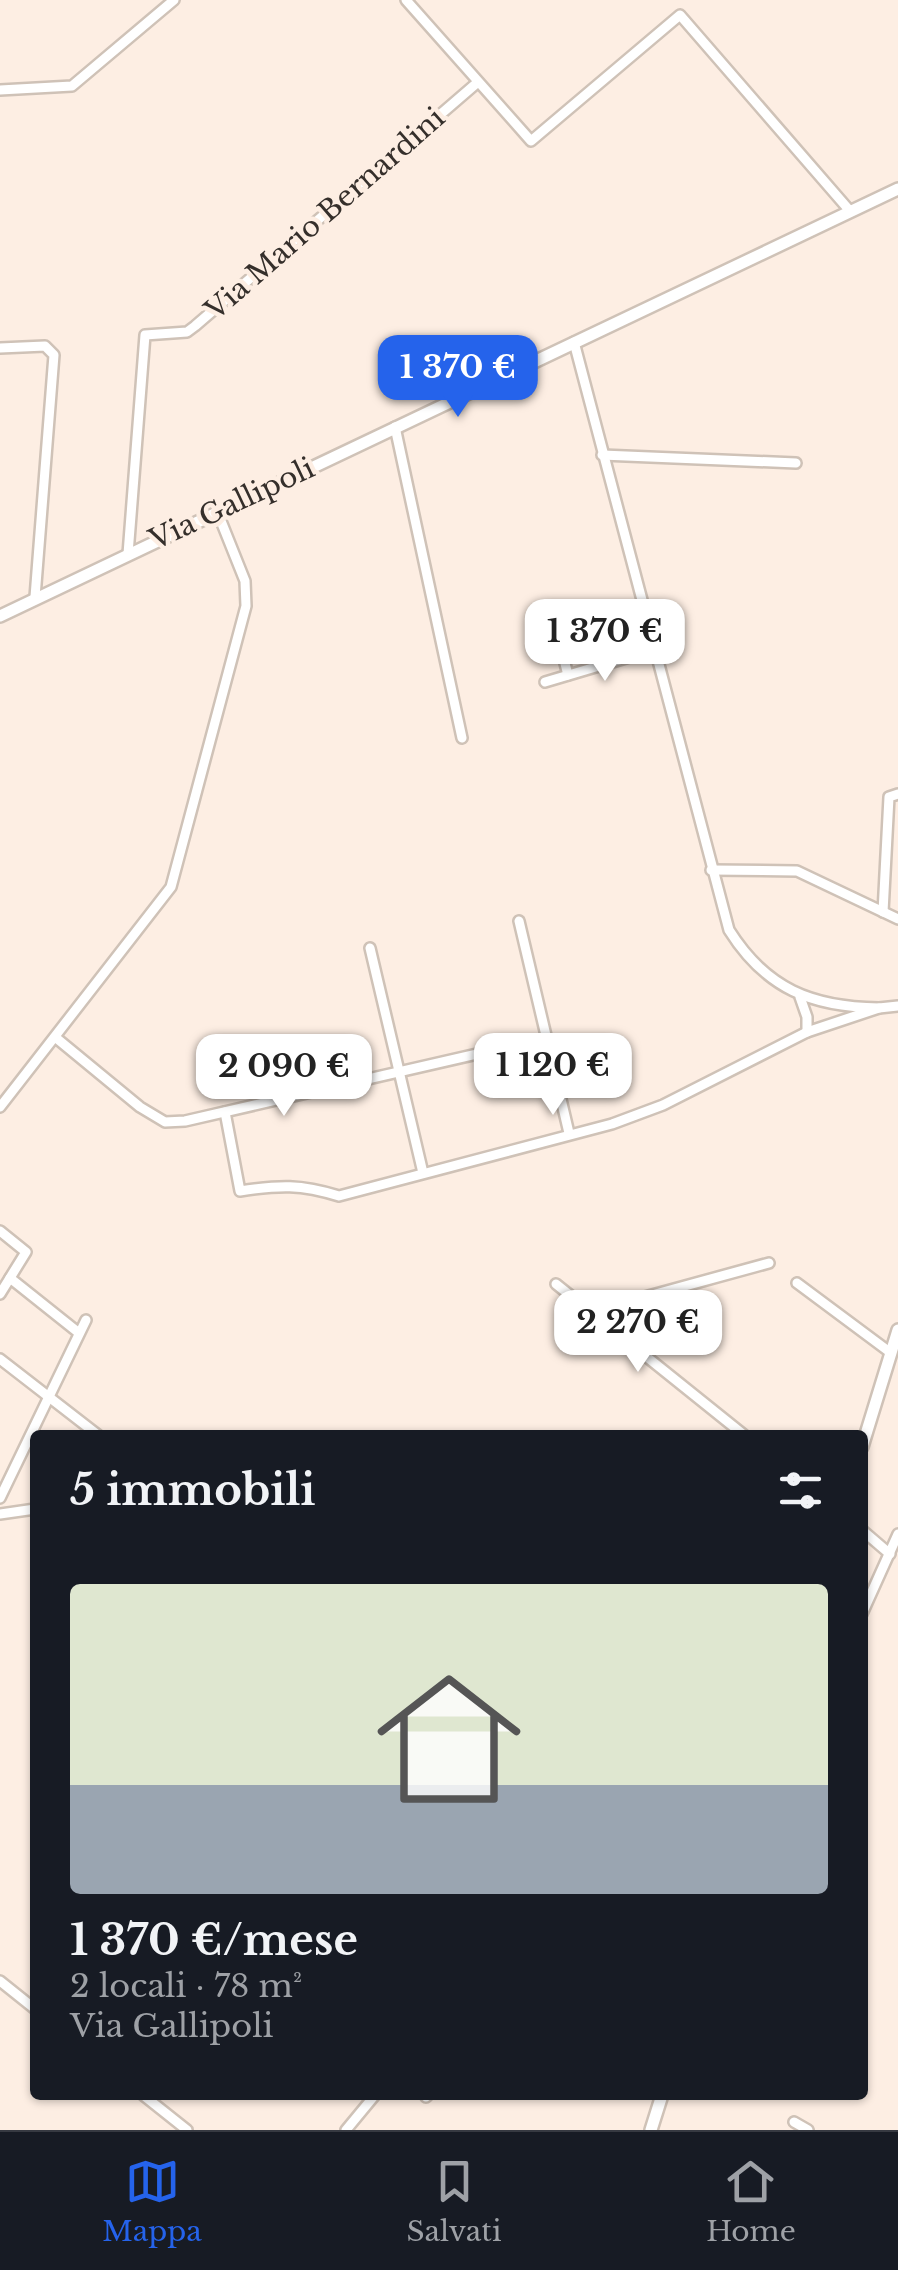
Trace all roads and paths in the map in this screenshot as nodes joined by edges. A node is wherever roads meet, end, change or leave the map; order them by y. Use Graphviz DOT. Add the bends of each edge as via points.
graph roads {
  1 [pos="174,0"];
  2 [pos="406,0"];
  3 [pos="478,82"];
  4 [pos="0,90"];
  5 [pos="898,189"];
  6 [pos="850,212"];
  7 [pos="574,342"];
  8 [pos="0,348"];
  9 [pos="394,427"];
  10 [pos="602,454"];
  11 [pos="796,464"];
  12 [pos="217,511"];
  13 [pos="128,554"];
  14 [pos="36,597"];
  15 [pos="0,616"];
  16 [pos="561,648"];
  17 [pos="653,650"];
  18 [pos="568,675"];
  19 [pos="545,682"];
  20 [pos="462,738"];
  21 [pos="898,794"];
  22 [pos="712,870"];
  23 [pos="883,912"];
  24 [pos="898,919"];
  25 [pos="519,921"];
  26 [pos="370,948"];
  27 [pos="800,997"];
  28 [pos="898,1006"];
  29 [pos="879,1008"];
  30 [pos="807,1032"];
  31 [pos="55,1036"];
  32 [pos="547,1038"];
  33 [pos="399,1074"];
  34 [pos="0,1107"];
  35 [pos="225,1112"];
  36 [pos="569,1133"];
  37 [pos="422,1170"];
  38 [pos="0,1231"];
  39 [pos="769,1262"];
  40 [pos="10,1278"];
  41 [pos="797,1283"];
  42 [pos="556,1284"];
  43 [pos="0,1294"];
  44 [pos="599,1319"];
  45 [pos="86,1320"];
  46 [pos="898,1330"];
  47 [pos="79,1333"];
  48 [pos="891,1353"];
  49 [pos="0,1359"];
  50 [pos="49,1396"];
  51 [pos="33,1430"];
  52 [pos="92,1430"];
  53 [pos="738,1430"];
  54 [pos="867,1430"];
  55 [pos="30,1436"];
  56 [pos="0,1498"];
  57 [pos="30,1510"];
  58 [pos="0,1514"];
  59 [pos="898,1534"];
  60 [pos="868,1535"];
  61 [pos="890,1554"];
  62 [pos="868,1601"];
  63 [pos="0,1981"];
  64 [pos="30,2005"];
  65 [pos="150,2100"];
  66 [pos="371,2100"];
  67 [pos="661,2100"];
  68 [pos="794,2122"];
  69 [pos="188,2130"];
  70 [pos="346,2130"];
  71 [pos="652,2130"];
  72 [pos="808,2130"];
  1 -- 4 [label="street" via="72,86"];
  2 -- 3 [label="street"];
  3 -- 6 [label="street" via="531,141 680,15"];
  3 -- 13 [label="street, Via Mario Bernardini" via="195,326 145,336"];
  5 -- 6 [label="main road, Via Gallipoli"];
  6 -- 7 [label="main road, Via Gallipoli"];
  7 -- 9 [label="main road, Via Gallipoli"];
  7 -- 10 [label="street"];
  8 -- 14 [label="street" via="44,346 54,355"];
  9 -- 12 [label="main road, Via Gallipoli"];
  9 -- 20 [label="street"];
  10 -- 11 [label="street"];
  10 -- 17 [label="street"];
  12 -- 13 [label="main road, Via Gallipoli"];
  12 -- 31 [label="street" via="245,581 246,606 170,887"];
  13 -- 14 [label="main road, Via Gallipoli"];
  14 -- 15 [label="main road, Via Gallipoli"];
  16 -- 18 [label="street"];
  17 -- 18 [label="street"];
  17 -- 22 [label="street"];
  18 -- 19 [label="street"];
  21 -- 23 [label="street" via="890,797"];
  22 -- 23 [label="street" via="797,872"];
  22 -- 27 [label="street" via="741,950"];
  23 -- 24 [label="street"];
  25 -- 32 [label="street"];
  26 -- 33 [label="street"];
  27 -- 29 [label="street"];
  27 -- 30 [label="street"];
  28 -- 29 [label="street"];
  29 -- 30 [label="street"];
  30 -- 36 [label="street" via="663,1105"];
  31 -- 34 [label="street"];
  31 -- 35 [label="street" via="165,1122"];
  32 -- 33 [label="street"];
  32 -- 36 [label="street"];
  33 -- 35 [label="street"];
  33 -- 37 [label="street"];
  35 -- 37 [label="street" via="240,1191 306,1185 339,1196"];
  36 -- 37 [label="street"];
  38 -- 40 [label="street" via="26,1252"];
  39 -- 44 [label="street" via="608,1306"];
  40 -- 43 [label="street"];
  40 -- 47 [label="street"];
  41 -- 48 [label="street"];
  42 -- 44 [label="street"];
  44 -- 53 [label="street"];
  45 -- 47 [label="street"];
  46 -- 48 [label="main road"];
  47 -- 50 [label="street"];
  48 -- 54 [label="main road"];
  49 -- 50 [label="street"];
  50 -- 51 [label="street"];
  50 -- 52 [label="street"];
  55 -- 56 [label="street"];
  57 -- 58 [label="street"];
  59 -- 61 [label="street"];
  60 -- 61 [label="street"];
  61 -- 62 [label="street"];
  63 -- 64 [label="street"];
  65 -- 69 [label="street"];
  66 -- 70 [label="street"];
  67 -- 71 [label="main road"];
  68 -- 72 [label="street"];
}
